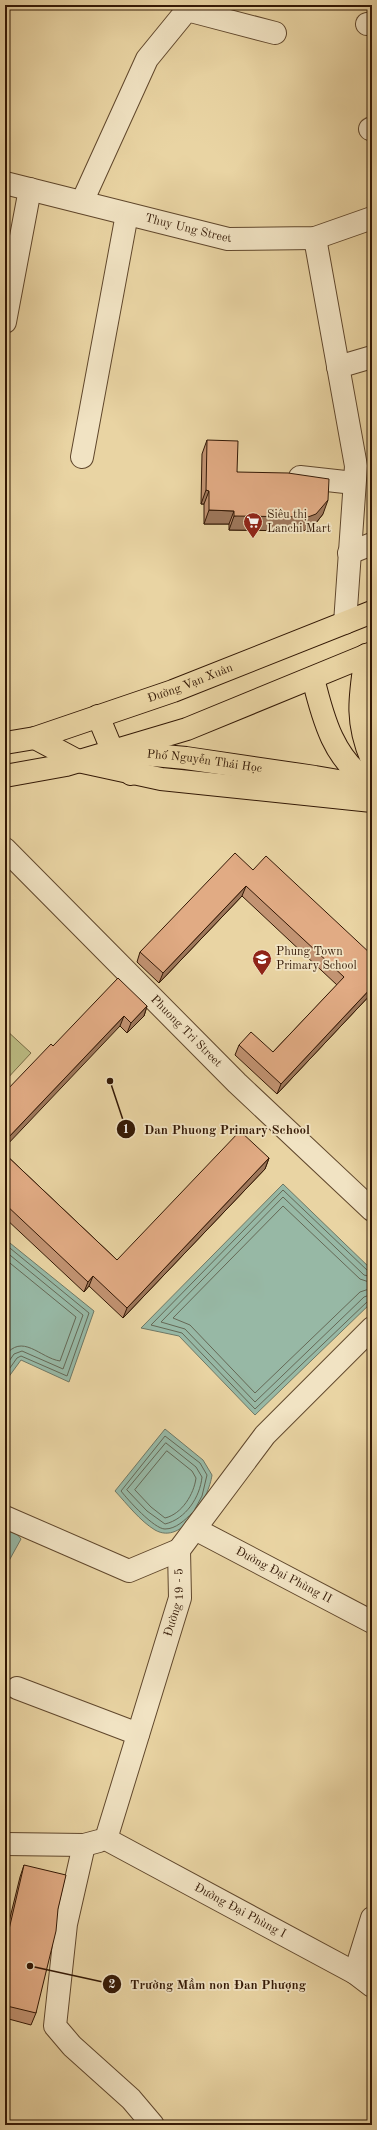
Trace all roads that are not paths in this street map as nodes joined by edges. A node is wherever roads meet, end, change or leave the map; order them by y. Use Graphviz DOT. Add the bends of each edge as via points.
graph roads {
  1 [pos="275,33"];
  2 [pos="5,183"];
  3 [pos="30,189"];
  4 [pos="82,202"];
  5 [pos="127,214"];
  6 [pos="372,218"];
  7 [pos="315,238"];
  8 [pos="5,322"];
  9 [pos="372,357"];
  10 [pos="338,367"];
  11 [pos="82,457"];
  12 [pos="289,476"];
  13 [pos="354,483"];
  14 [pos="372,544"];
  15 [pos="349,553"];
  16 [pos="372,612"];
  17 [pos="345,623"];
  18 [pos="369,654"];
  19 [pos="313,678"];
  20 [pos="98,716"];
  21 [pos="35,738"];
  22 [pos="5,743"];
  23 [pos="113,752"];
  24 [pos="372,760"];
  25 [pos="78,761"];
  26 [pos="131,774"];
  27 [pos="5,776"];
  28 [pos="372,784"];
  29 [pos="372,791"];
  30 [pos="372,801"];
  31 [pos="5,849"];
  32 [pos="372,1210"];
  33 [pos="372,1328"];
  34 [pos="5,1517"];
  35 [pos="195,1529"];
  36 [pos="179,1550"];
  37 [pos="371,1619"];
  38 [pos="17,1688"];
  39 [pos="138,1734"];
  40 [pos="106,1840"];
  41 [pos="5,1844"];
  42 [pos="84,1845"];
  43 [pos="372,1918"];
  44 [pos="364,1980"];
  45 [pos="153,2125"];
  1 -- 4 [label="street" via="187,10 147,59"];
  2 -- 3 [label="street, Thuy Ung Street"];
  3 -- 4 [label="street, Thuy Ung Street"];
  3 -- 8 [label="street"];
  4 -- 5 [label="street, Thuy Ung Street"];
  5 -- 7 [label="street, Thuy Ung Street" via="228,239"];
  5 -- 11 [label="street"];
  6 -- 7 [label="street, Thuy Ung Street"];
  7 -- 10 [label="street"];
  9 -- 10 [label="street"];
  10 -- 13 [label="street" via="356,466"];
  12 -- 13 [label="street"];
  13 -- 15 [label="street"];
  14 -- 15 [label="street"];
  15 -- 17 [label="street"];
  16 -- 17 [label="main road, Đường Vạn Xuân"];
  17 -- 20 [label="main road, Đường Vạn Xuân" via="173,691"];
  18 -- 19 [label="main road"];
  18 -- 24 [label="main road" via="360,699 361,731"];
  19 -- 23 [label="main road" via="187,729"];
  19 -- 28 [label="main road" via="321,710 334,742 358,776"];
  20 -- 21 [label="main road, Đường Vạn Xuân"];
  20 -- 23 [label="main road"];
  21 -- 22 [label="main road, Đường Vạn Xuân"];
  21 -- 23 [label="main road, Phố Nguyễn Thái Học"];
  21 -- 25 [label="main road"];
  23 -- 25 [label="main road"];
  23 -- 26 [label="main road"];
  23 -- 29 [label="main road, Phố Nguyễn Thái Học" via="186,758 315,777 356,784"];
  25 -- 26 [label="main road, Phố Nguyễn Thái Học"];
  25 -- 27 [label="main road"];
  26 -- 30 [label="main road, Phố Nguyễn Thái Học"];
  31 -- 32 [label="street, Phuong Tri Street" via="237,1083"];
  33 -- 35 [label="street" via="265,1434"];
  34 -- 36 [label="street" via="129,1571"];
  35 -- 36 [label="street"];
  35 -- 37 [label="street, Đường Đại Phùng II"];
  36 -- 39 [label="street, Đường 19 - 5" via="180,1598"];
  38 -- 39 [label="street"];
  39 -- 40 [label="street, Đường 19 - 5"];
  40 -- 42 [label="street"];
  40 -- 44 [label="street, Đường Đại Phùng I"];
  41 -- 42 [label="street"];
  42 -- 45 [label="street" via="66,1924 55,2026 72,2046 131,2099"];
  43 -- 44 [label="street"];
}
